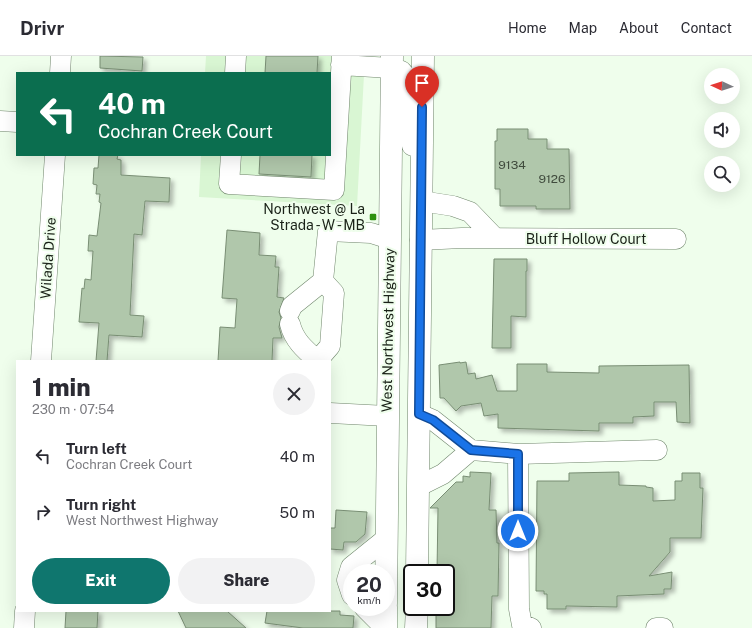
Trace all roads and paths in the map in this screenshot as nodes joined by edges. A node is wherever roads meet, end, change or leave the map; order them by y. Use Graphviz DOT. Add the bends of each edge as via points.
graph roads {
  1 [pos="61,56"];
  2 [pos="236,56"];
  3 [pos="423,56"];
  4 [pos="341,60"];
  5 [pos="391,62"];
  6 [pos="60,72"];
  7 [pos="235,72"];
  8 [pos="0,121"];
  9 [pos="16,122"];
  10 [pos="55,156"];
  11 [pos="231,156"];
  12 [pos="421,164"];
  13 [pos="421,201"];
  14 [pos="458,208"];
  15 [pos="390,238"];
  16 [pos="462,238"];
  17 [pos="495,238"];
  18 [pos="676,239"];
  19 [pos="420,240"];
  20 [pos="323,281"];
  21 [pos="41,360"];
  22 [pos="317,360"];
  23 [pos="331,413"];
  24 [pos="419,414"];
  25 [pos="387,416"];
  26 [pos="471,450"];
  27 [pos="657,450"];
  28 [pos="518,454"];
  29 [pos="418,486"];
  30 [pos="387,538"];
  31 [pos="355,564"];
  32 [pos="387,564"];
  33 [pos="417,564"];
  34 [pos="25,612"];
  35 [pos="373,616"];
  36 [pos="386,616"];
  37 [pos="417,616"];
  38 [pos="24,628"];
  39 [pos="385,628"];
  40 [pos="416,628"];
  41 [pos="531,628"];
  42 [pos="656,628"];
  43 [pos="663,628"];
  1 -- 6 [label="street"];
  2 -- 7 [label="street"];
  3 -- 12 [label="main road"];
  4 -- 5 [label="street"];
  4 -- 11 [label="street" via="334,190 229,184"];
  5 -- 12 [label="main road" via="405,77 406,114 411,139"];
  5 -- 15 [label="main road, West Northwest Highway"];
  8 -- 9 [label="street"];
  10 -- 21 [label="street, Wilada Drive"];
  12 -- 13 [label="main road"];
  13 -- 14 [label="street"];
  13 -- 19 [label="main road"];
  14 -- 16 [label="street" via="463,222"];
  14 -- 17 [label="street" via="470,212"];
  15 -- 19 [label="main road"];
  15 -- 20 [label="street" via="371,233 328,231"];
  15 -- 25 [label="main road, West Northwest Highway"];
  16 -- 17 [label="street, Bluff Hollow Court"];
  16 -- 19 [label="street, Bluff Hollow Court"];
  17 -- 18 [label="street, Bluff Hollow Court"];
  19 -- 24 [label="main road"];
  20 -- 22 [label="street" via="334,293 330,346"];
  20 -- 22 [label="street" via="292,306 290,318 292,334"];
  23 -- 25 [label="street"];
  24 -- 26 [label="street" via="433,420"];
  24 -- 29 [label="main road"];
  25 -- 30 [label="main road, West Northwest Highway"];
  26 -- 28 [label="street"];
  26 -- 29 [label="street" via="443,474"];
  27 -- 28 [label="street"];
  28 -- 41 [label="street" via="519,609 522,625"];
  29 -- 33 [label="main road"];
  30 -- 31 [label="street"];
  30 -- 32 [label="main road, West Northwest Highway"];
  34 -- 38 [label="street"];
  35 -- 39 [label="street"];
  36 -- 39 [label="main road, West Northwest Highway"];
  37 -- 40 [label="main road"];
  42 -- 43 [label="street"];
}
